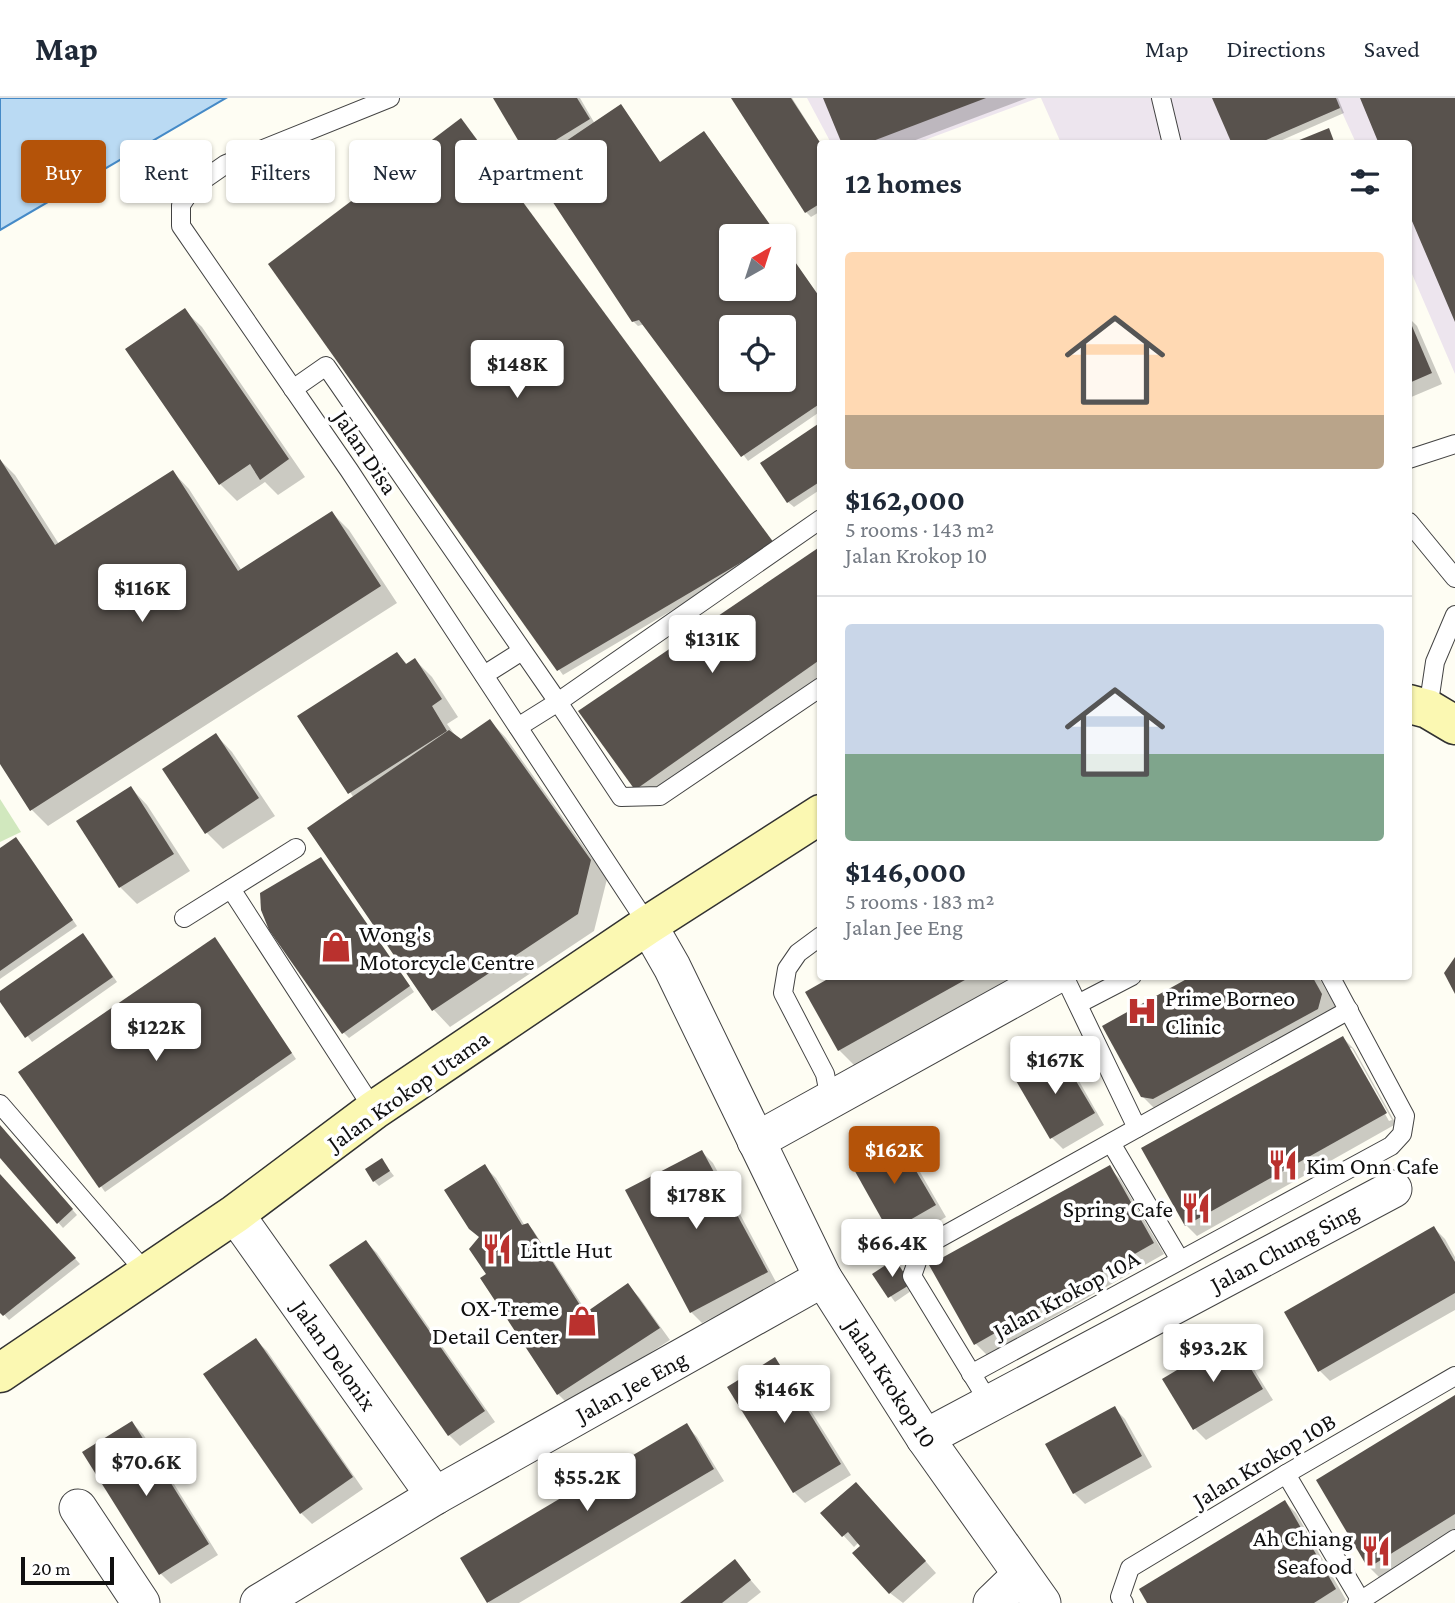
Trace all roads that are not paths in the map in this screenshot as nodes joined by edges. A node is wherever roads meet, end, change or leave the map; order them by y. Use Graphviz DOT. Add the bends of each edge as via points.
graph roads {
  1 [pos="390,98"];
  2 [pos="1161,98"];
  3 [pos="1171,140"];
  4 [pos="293,389"];
  5 [pos="1455,444"];
  6 [pos="1412,459"];
  7 [pos="817,522"];
  8 [pos="1412,526"];
  9 [pos="1455,578"];
  10 [pos="1455,615"];
  11 [pos="522,651"];
  12 [pos="484,675"];
  13 [pos="817,690"];
  14 [pos="558,702"];
  15 [pos="1430,713"];
  16 [pos="518,727"];
  17 [pos="817,817"];
  18 [pos="296,848"];
  19 [pos="231,889"];
  20 [pos="184,918"];
  21 [pos="648,925"];
  22 [pos="817,939"];
  23 [pos="1113,980"];
  24 [pos="1332,980"];
  25 [pos="1066,990"];
  26 [pos="1349,1010"];
  27 [pos="825,1103"];
  28 [pos="0,1104"];
  29 [pos="374,1110"];
  30 [pos="1137,1128"];
  31 [pos="756,1141"];
  32 [pos="1111,1143"];
  33 [pos="1393,1189"];
  34 [pos="235,1214"];
  35 [pos="1180,1260"];
  36 [pos="148,1275"];
  37 [pos="823,1278"];
  38 [pos="2,1366"];
  39 [pos="1455,1376"];
  40 [pos="981,1389"];
  41 [pos="925,1438"];
  42 [pos="1286,1474"];
  43 [pos="435,1496"];
  44 [pos="78,1508"];
  45 [pos="1455,1539"];
  46 [pos="1032,1589"];
  47 [pos="1359,1602"];
  48 [pos="141,1603"];
  49 [pos="259,1603"];
  50 [pos="992,1603"];
  51 [pos="1124,1603"];
  1 -- 4 [label="lane, Jalan Disa" via="226,164 193,187 181,205 181,226"];
  2 -- 3 [label="lane"];
  4 -- 11 [label="lane" via="326,366"];
  4 -- 12 [label="lane, Jalan Disa"];
  5 -- 6 [label="lane"];
  7 -- 14 [label="lane"];
  8 -- 9 [label="lane"];
  10 -- 15 [label="lane" via="1435,662"];
  11 -- 12 [label="lane"];
  11 -- 14 [label="lane"];
  12 -- 16 [label="lane, Jalan Disa"];
  13 -- 14 [label="lane" via="660,796 621,797"];
  14 -- 16 [label="lane"];
  16 -- 21 [label="lane, Jalan Disa"];
  17 -- 21 [label="street, Jalan Krokop Utama"];
  18 -- 19 [label="lane"];
  19 -- 20 [label="lane"];
  19 -- 29 [label="lane"];
  21 -- 29 [label="street, Jalan Krokop Utama"];
  21 -- 31 [label="street, Jalan Krokop 10"];
  22 -- 27 [label="lane" via="797,953 787,969 783,993 825,1074"];
  23 -- 25 [label="lane"];
  24 -- 26 [label="lane, Jalan Krokop 10A"];
  25 -- 27 [label="street"];
  25 -- 30 [label="lane"];
  26 -- 30 [label="lane"];
  26 -- 35 [label="lane, Jalan Krokop 10A" via="1405,1116 1402,1134 1391,1146"];
  27 -- 31 [label="street"];
  28 -- 36 [label="lane"];
  29 -- 34 [label="street, Jalan Krokop Utama"];
  30 -- 32 [label="lane"];
  31 -- 37 [label="street, Jalan Krokop 10"];
  32 -- 35 [label="lane"];
  32 -- 40 [label="lane" via="936,1240 919,1256 912,1276"];
  33 -- 40 [label="street, Jalan Chung Sing"];
  34 -- 36 [label="street, Jalan Krokop Utama"];
  34 -- 43 [label="street, Jalan Delonix"];
  35 -- 40 [label="lane, Jalan Krokop 10A"];
  36 -- 38 [label="street, Jalan Krokop Utama"];
  37 -- 41 [label="street, Jalan Krokop 10"];
  37 -- 43 [label="street, Jalan Jee Eng"];
  39 -- 42 [label="lane, Jalan Krokop 10B"];
  40 -- 41 [label="street, Jalan Chung Sing"];
  41 -- 46 [label="street, Jalan Krokop 10"];
  42 -- 47 [label="lane"];
  42 -- 51 [label="lane, Jalan Krokop 10B" via="1130,1568 1121,1597"];
  43 -- 49 [label="street, Jalan Jee Eng"];
  44 -- 48 [label="street"];
  45 -- 47 [label="lane"];
  46 -- 50 [label="street"];
}
